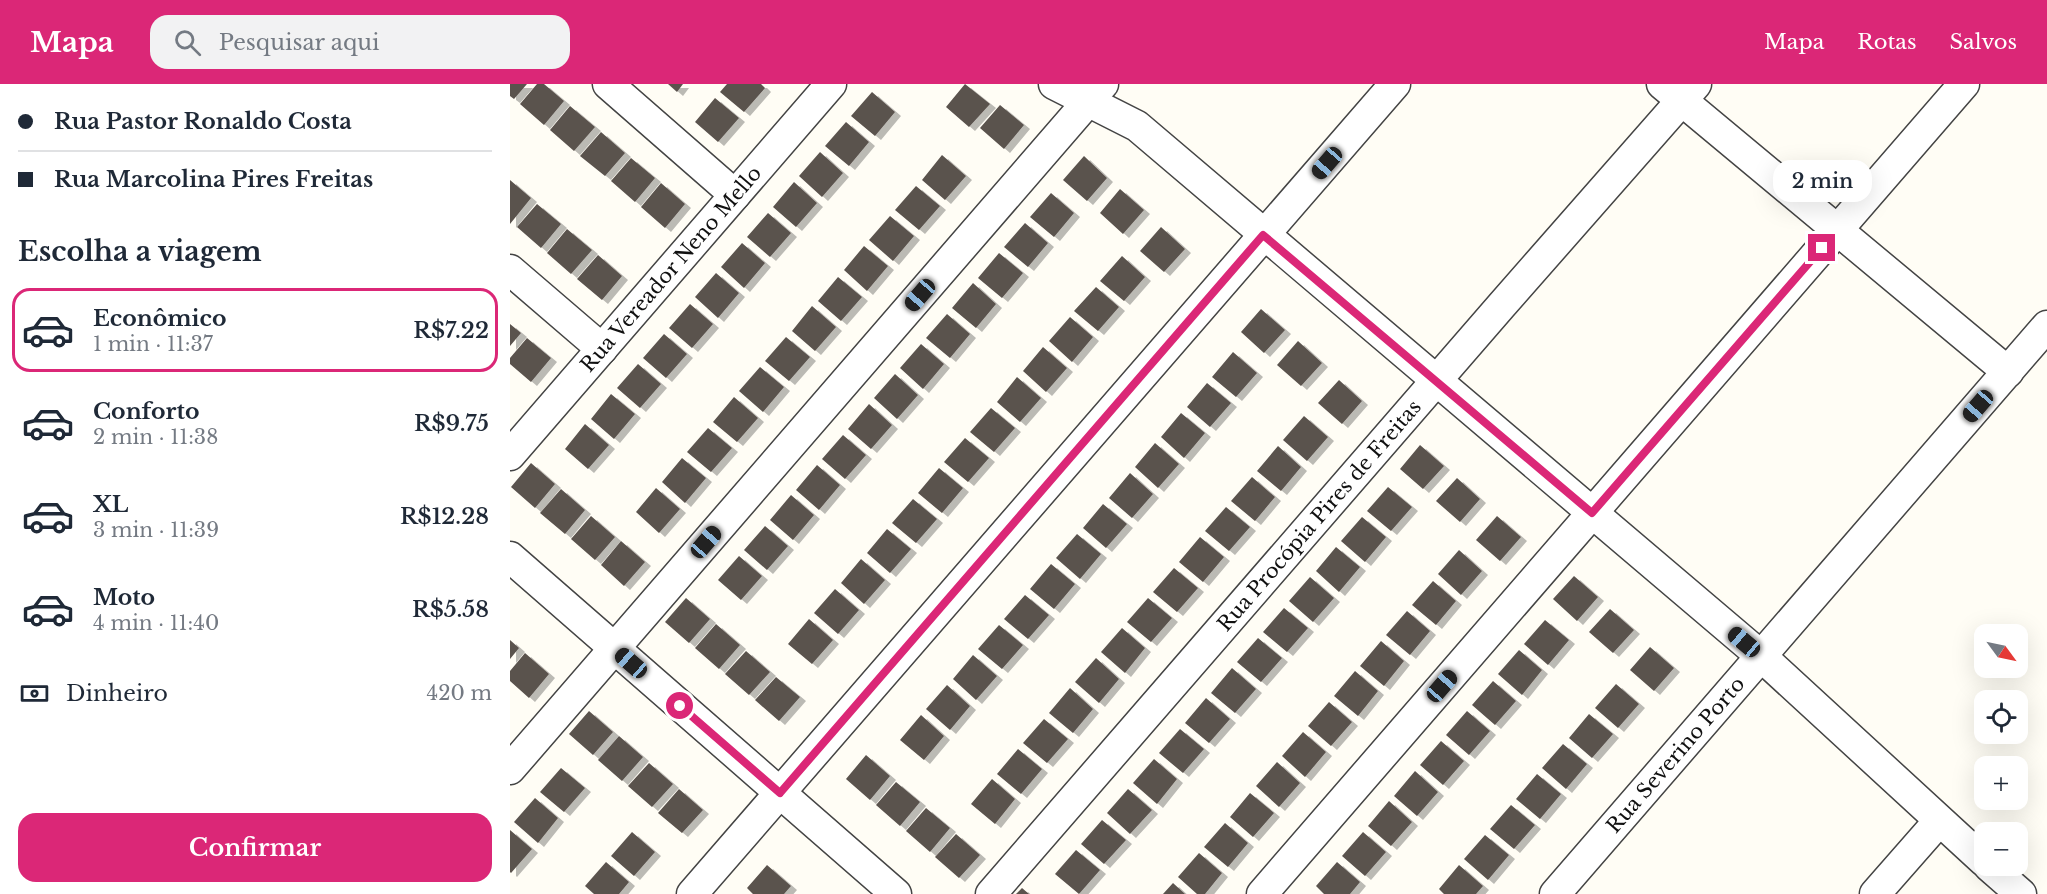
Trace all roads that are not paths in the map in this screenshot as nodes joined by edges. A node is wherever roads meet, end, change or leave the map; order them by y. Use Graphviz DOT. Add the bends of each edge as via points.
graph roads {
  1 [pos="608,84"];
  2 [pos="831,84"];
  3 [pos="1054,84"];
  4 [pos="1395,84"];
  5 [pos="1964,84"];
  6 [pos="1680,89"];
  7 [pos="1096,93"];
  8 [pos="735,195"];
  9 [pos="1838,230"];
  10 [pos="1263,235"];
  11 [pos="510,270"];
  12 [pos="2047,326"];
  13 [pos="602,349"];
  14 [pos="2008,372"];
  15 [pos="1436,381"];
  16 [pos="510,455"];
  17 [pos="1592,513"];
  18 [pos="510,557"];
  19 [pos="614,648"];
  20 [pos="1761,656"];
  21 [pos="510,769"];
  22 [pos="780,793"];
  23 [pos="1938,820"];
  24 [pos="1974,852"];
  25 [pos="2000,876"];
  26 [pos="692,894"];
  27 [pos="896,894"];
  28 [pos="991,894"];
  29 [pos="1262,894"];
  30 [pos="1555,894"];
  31 [pos="1875,894"];
  32 [pos="2021,894"];
  1 -- 8 [label="street"];
  2 -- 8 [label="street, Rua Vereador Neno Mello"];
  3 -- 7 [label="street"];
  4 -- 10 [label="street"];
  5 -- 9 [label="street"];
  6 -- 9 [label="street"];
  6 -- 15 [label="street, Rua Procópia Pires de Freitas"];
  7 -- 10 [label="street"];
  7 -- 19 [label="street"];
  8 -- 13 [label="street, Rua Vereador Neno Mello"];
  9 -- 14 [label="street"];
  9 -- 17 [label="street"];
  10 -- 15 [label="street"];
  10 -- 22 [label="street"];
  11 -- 13 [label="street"];
  12 -- 14 [label="street, Rua Severino Porto"];
  13 -- 16 [label="street, Rua Vereador Neno Mello"];
  14 -- 20 [label="street, Rua Severino Porto"];
  15 -- 17 [label="street"];
  15 -- 28 [label="street, Rua Procópia Pires de Freitas"];
  17 -- 20 [label="street"];
  17 -- 29 [label="street"];
  18 -- 19 [label="street"];
  19 -- 21 [label="street"];
  19 -- 22 [label="street"];
  20 -- 23 [label="street"];
  20 -- 30 [label="street, Rua Severino Porto"];
  22 -- 26 [label="street"];
  22 -- 27 [label="street"];
  23 -- 24 [label="street"];
  23 -- 31 [label="street"];
  25 -- 32 [label="street"];
}
